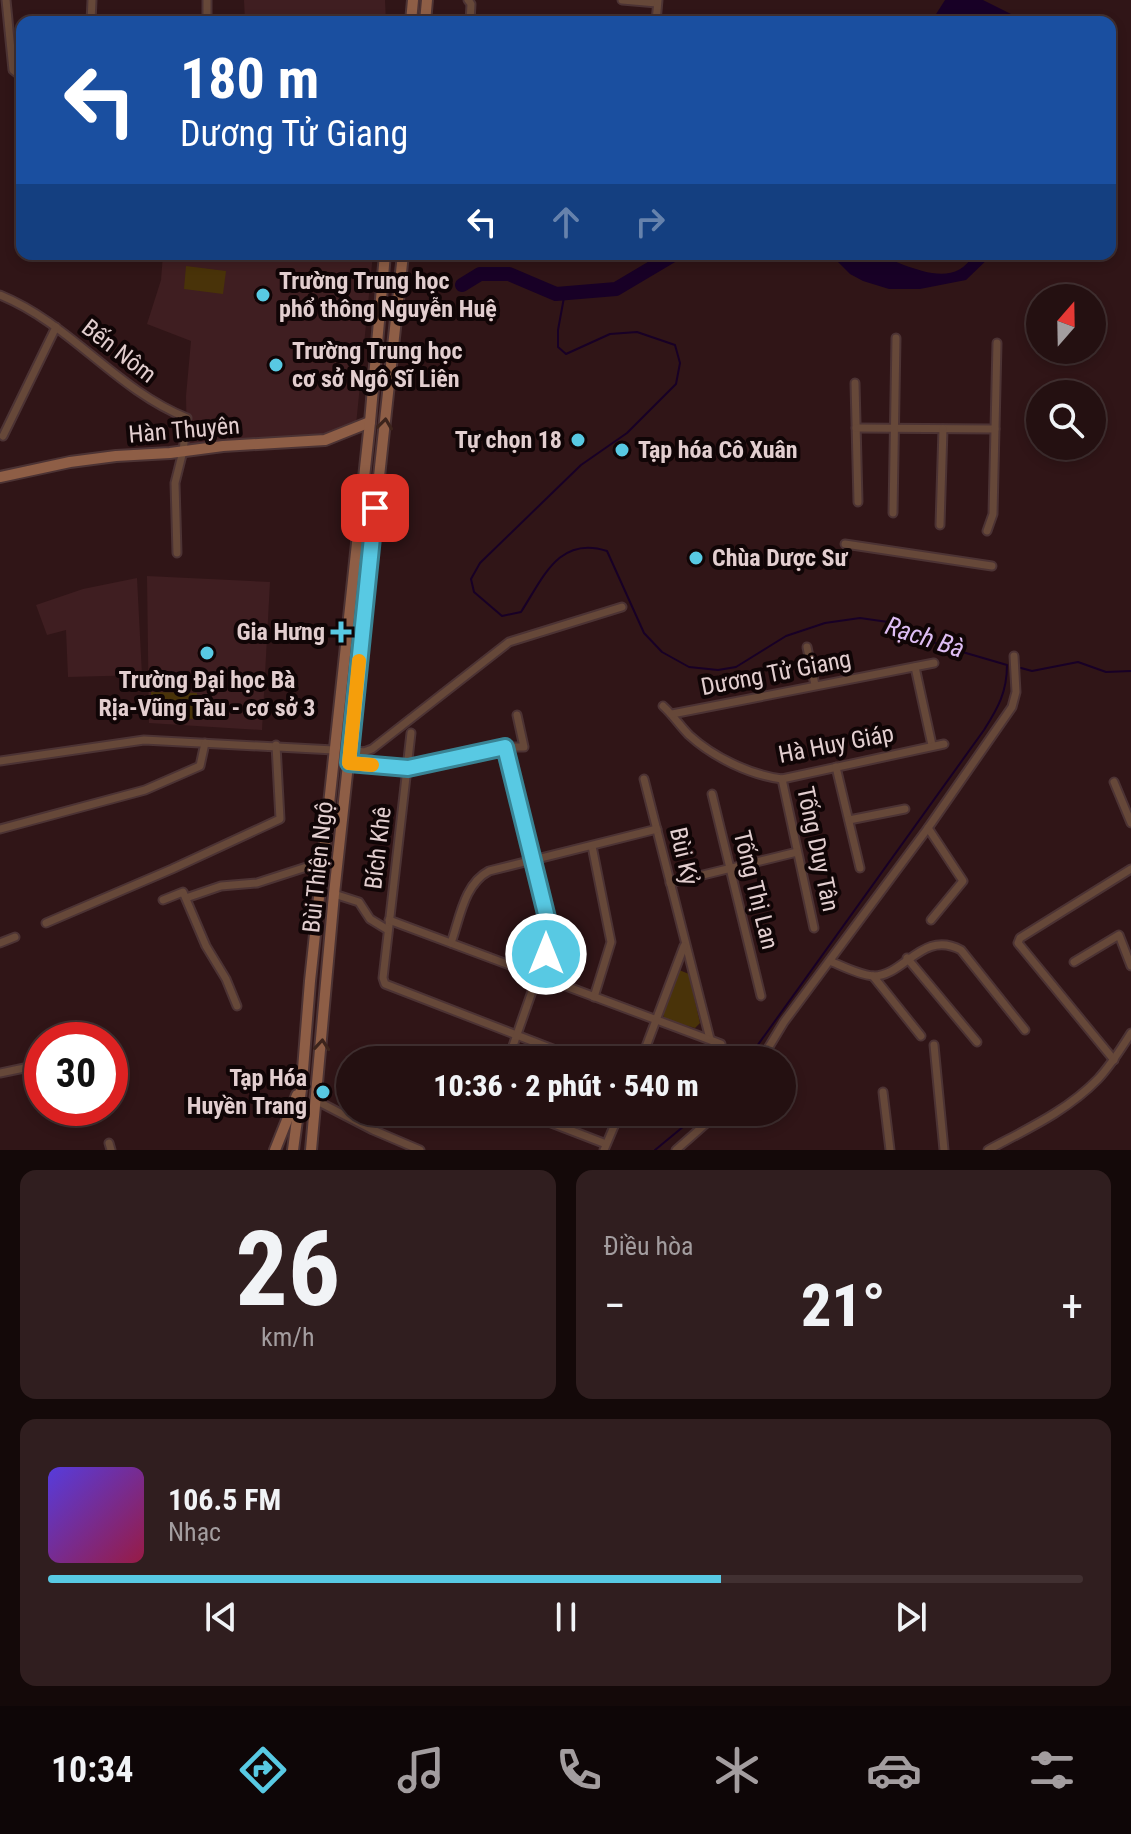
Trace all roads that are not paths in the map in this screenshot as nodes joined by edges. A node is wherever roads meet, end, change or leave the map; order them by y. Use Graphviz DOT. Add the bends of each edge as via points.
graph roads {
  1 [pos="6,0"];
  2 [pos="622,0"];
  3 [pos="658,2"];
  4 [pos="16,72"];
  5 [pos="384,260"];
  6 [pos="402,260"];
  7 [pos="0,295"];
  8 [pos="56,327"];
  9 [pos="896,338"];
  10 [pos="997,343"];
  11 [pos="855,383"];
  12 [pos="370,422"];
  13 [pos="856,428"];
  14 [pos="896,429"];
  15 [pos="943,429"];
  16 [pos="995,429"];
  17 [pos="3,436"];
  18 [pos="183,451"];
  19 [pos="365,462"];
  20 [pos="380,464"];
  21 [pos="0,477"];
  22 [pos="858,502"];
  23 [pos="893,513"];
  24 [pos="940,525"];
  25 [pos="987,531"];
  26 [pos="845,544"];
  27 [pos="177,553"];
  28 [pos="992,566"];
  29 [pos="622,607"];
  30 [pos="807,647"];
  31 [pos="1014,656"];
  32 [pos="934,663"];
  33 [pos="915,667"];
  34 [pos="815,685"];
  35 [pos="663,706"];
  36 [pos="672,714"];
  37 [pos="517,715"];
  38 [pos="411,733"];
  39 [pos="205,743"];
  40 [pos="944,744"];
  41 [pos="276,745"];
  42 [pos="932,745"];
  43 [pos="505,747"];
  44 [pos="350,750"];
  45 [pos="334,756"];
  46 [pos="0,761"];
  47 [pos="349,763"];
  48 [pos="836,767"];
  49 [pos="408,768"];
  50 [pos="644,779"];
  51 [pos="782,779"];
  52 [pos="1114,782"];
  53 [pos="712,794"];
  54 [pos="905,809"];
  55 [pos="849,820"];
  56 [pos="1131,823"];
  57 [pos="928,828"];
  58 [pos="0,829"];
  59 [pos="657,829"];
  60 [pos="592,846"];
  61 [pos="797,852"];
  62 [pos="533,861"];
  63 [pos="322,862"];
  64 [pos="730,867"];
  65 [pos="860,868"];
  66 [pos="1131,869"];
  67 [pos="670,883"];
  68 [pos="334,894"];
  69 [pos="186,898"];
  70 [pos="163,900"];
  71 [pos="389,920"];
  72 [pos="931,920"];
  73 [pos="46,923"];
  74 [pos="814,928"];
  75 [pos="388,930"];
  76 [pos="15,937"];
  77 [pos="0,943"];
  78 [pos="451,943"];
  79 [pos="685,944"];
  80 [pos="907,958"];
  81 [pos="830,961"];
  82 [pos="1074,962"];
  83 [pos="1131,966"];
  84 [pos="538,976"];
  85 [pos="873,976"];
  86 [pos="761,996"];
  87 [pos="594,997"];
  88 [pos="237,1006"];
  89 [pos="656,1019"];
  90 [pos="1025,1030"];
  91 [pos="1131,1033"];
  92 [pos="517,1036"];
  93 [pos="921,1036"];
  94 [pos="710,1039"];
  95 [pos="977,1042"];
  96 [pos="721,1044"];
  97 [pos="934,1045"];
  98 [pos="513,1046"];
  99 [pos="544,1046"];
  100 [pos="646,1046"];
  101 [pos="769,1046"];
  102 [pos="1114,1060"];
  103 [pos="24,1068"];
  104 [pos="0,1073"];
  105 [pos="302,1082"];
  106 [pos="883,1092"];
  107 [pos="317,1101"];
  108 [pos="556,1126"];
  109 [pos="614,1126"];
  110 [pos="703,1126"];
  111 [pos="605,1147"];
  112 [pos="275,1150"];
  113 [pos="293,1150"];
  114 [pos="311,1150"];
  115 [pos="420,1150"];
  116 [pos="676,1150"];
  117 [pos="890,1150"];
  118 [pos="944,1150"];
  119 [pos="988,1150"];
  1 -- 4 [label="street"];
  2 -- 3 [label="street"];
  5 -- 12 [label="main road, Bùi Thiện Ngộ"];
  20 -- 6 [label="main road, Bùi Thiện Ngộ, one-way"];
  7 -- 8 [label="street, Bến Nôm"];
  8 -- 17 [label="street"];
  8 -- 18 [label="street, Bến Nôm" via="152,403 187,418"];
  9 -- 14 [label="street"];
  10 -- 16 [label="street"];
  11 -- 13 [label="street"];
  12 -- 18 [label="main road, Hàn Thuyên" via="325,440"];
  12 -- 19 [label="main road, Bùi Thiện Ngộ"];
  13 -- 14 [label="street"];
  13 -- 22 [label="street"];
  14 -- 15 [label="street"];
  14 -- 23 [label="street"];
  15 -- 16 [label="street"];
  15 -- 24 [label="street"];
  16 -- 25 [label="street" via="993,514"];
  18 -- 21 [label="main road, Hàn Thuyên" via="70,462"];
  18 -- 27 [label="street" via="175,483"];
  19 -- 20 [label="main road"];
  19 -- 45 [label="main road, Bùi Thiện Ngộ"];
  20 -- 44 [label="main road, Bùi Thiện Ngộ"];
  26 -- 28 [label="street"];
  29 -- 44 [label="street" via="509,642 372,749"];
  30 -- 34 [label="street"];
  31 -- 57 [label="street" via="1012,707"];
  32 -- 33 [label="street, Dương Tử Giang"];
  33 -- 34 [label="street, Dương Tử Giang"];
  33 -- 42 [label="street"];
  34 -- 36 [label="street, Dương Tử Giang"];
  35 -- 36 [label="street, Hà Huy Giáp"];
  36 -- 51 [label="street, Hà Huy Giáp" via="691,737 721,757"];
  37 -- 43 [label="street" via="524,747"];
  38 -- 49 [label="street, Bích Khê"];
  39 -- 41 [label="street"];
  39 -- 46 [label="street" via="132,741"];
  39 -- 58 [label="street" via="200,766 184,775"];
  40 -- 42 [label="street, Hà Huy Giáp"];
  41 -- 45 [label="street"];
  41 -- 73 [label="street" via="280,819"];
  42 -- 48 [label="street, Hà Huy Giáp"];
  43 -- 49 [label="street"];
  43 -- 62 [label="street"];
  44 -- 47 [label="main road, Bùi Thiện Ngộ"];
  45 -- 47 [label="main road"];
  45 -- 63 [label="main road, Bùi Thiện Ngộ"];
  47 -- 49 [label="street"];
  47 -- 68 [label="main road, Bùi Thiện Ngộ"];
  48 -- 51 [label="street, Hà Huy Giáp"];
  48 -- 55 [label="street"];
  49 -- 71 [label="street, Bích Khê"];
  50 -- 59 [label="street, Bùi Kỷ"];
  51 -- 61 [label="street, Tống Duy Tân"];
  52 -- 56 [label="street"];
  53 -- 64 [label="street, Tống Thị Lan"];
  54 -- 55 [label="street"];
  55 -- 65 [label="street"];
  57 -- 72 [label="street" via="963,881"];
  57 -- 81 [label="street"];
  59 -- 60 [label="street"];
  59 -- 67 [label="street, Bùi Kỷ"];
  60 -- 62 [label="street"];
  60 -- 87 [label="street" via="611,942"];
  61 -- 64 [label="street"];
  61 -- 74 [label="street, Tống Duy Tân"];
  62 -- 78 [label="street" via="478,877"];
  62 -- 84 [label="street" via="550,930"];
  63 -- 69 [label="street"];
  63 -- 105 [label="main road, Bùi Thiện Ngộ"];
  64 -- 67 [label="street"];
  64 -- 86 [label="street, Tống Thị Lan"];
  66 -- 102 [label="street" via="1018,943"];
  67 -- 79 [label="street, Bùi Kỷ"];
  68 -- 75 [label="street" via="359,902 370,919"];
  107 -- 68 [label="main road, Bùi Thiện Ngộ, one-way"];
  69 -- 70 [label="street" via="183,892"];
  69 -- 88 [label="street"];
  71 -- 75 [label="street, Bích Khê"];
  71 -- 78 [label="street"];
  75 -- 92 [label="street, Bích Khê" via="385,984"];
  76 -- 77 [label="street"];
  78 -- 84 [label="street"];
  79 -- 89 [label="street"];
  79 -- 94 [label="street, Bùi Kỷ"];
  80 -- 85 [label="street"];
  80 -- 90 [label="street" via="935,946 961,950"];
  80 -- 95 [label="street"];
  81 -- 85 [label="street"];
  81 -- 101 [label="street"];
  82 -- 83 [label="street" via="1119,935"];
  84 -- 87 [label="street"];
  84 -- 92 [label="street"];
  85 -- 93 [label="street"];
  87 -- 89 [label="street"];
  89 -- 94 [label="street"];
  89 -- 100 [label="street"];
  91 -- 102 [label="street"];
  92 -- 98 [label="street"];
  92 -- 99 [label="street"];
  94 -- 96 [label="street"];
  97 -- 118 [label="street"];
  102 -- 119 [label="street" via="1056,1113"];
  103 -- 104 [label="street"];
  105 -- 112 [label="main road, Bùi Thiện Ngộ"];
  105 -- 113 [label="main road, Bùi Thiện Ngộ"];
  106 -- 117 [label="street"];
  107 -- 114 [label="main road, Bùi Thiện Ngộ"];
  107 -- 115 [label="street"];
  108 -- 111 [label="street"];
  109 -- 111 [label="street"];
  110 -- 116 [label="street"];
}
